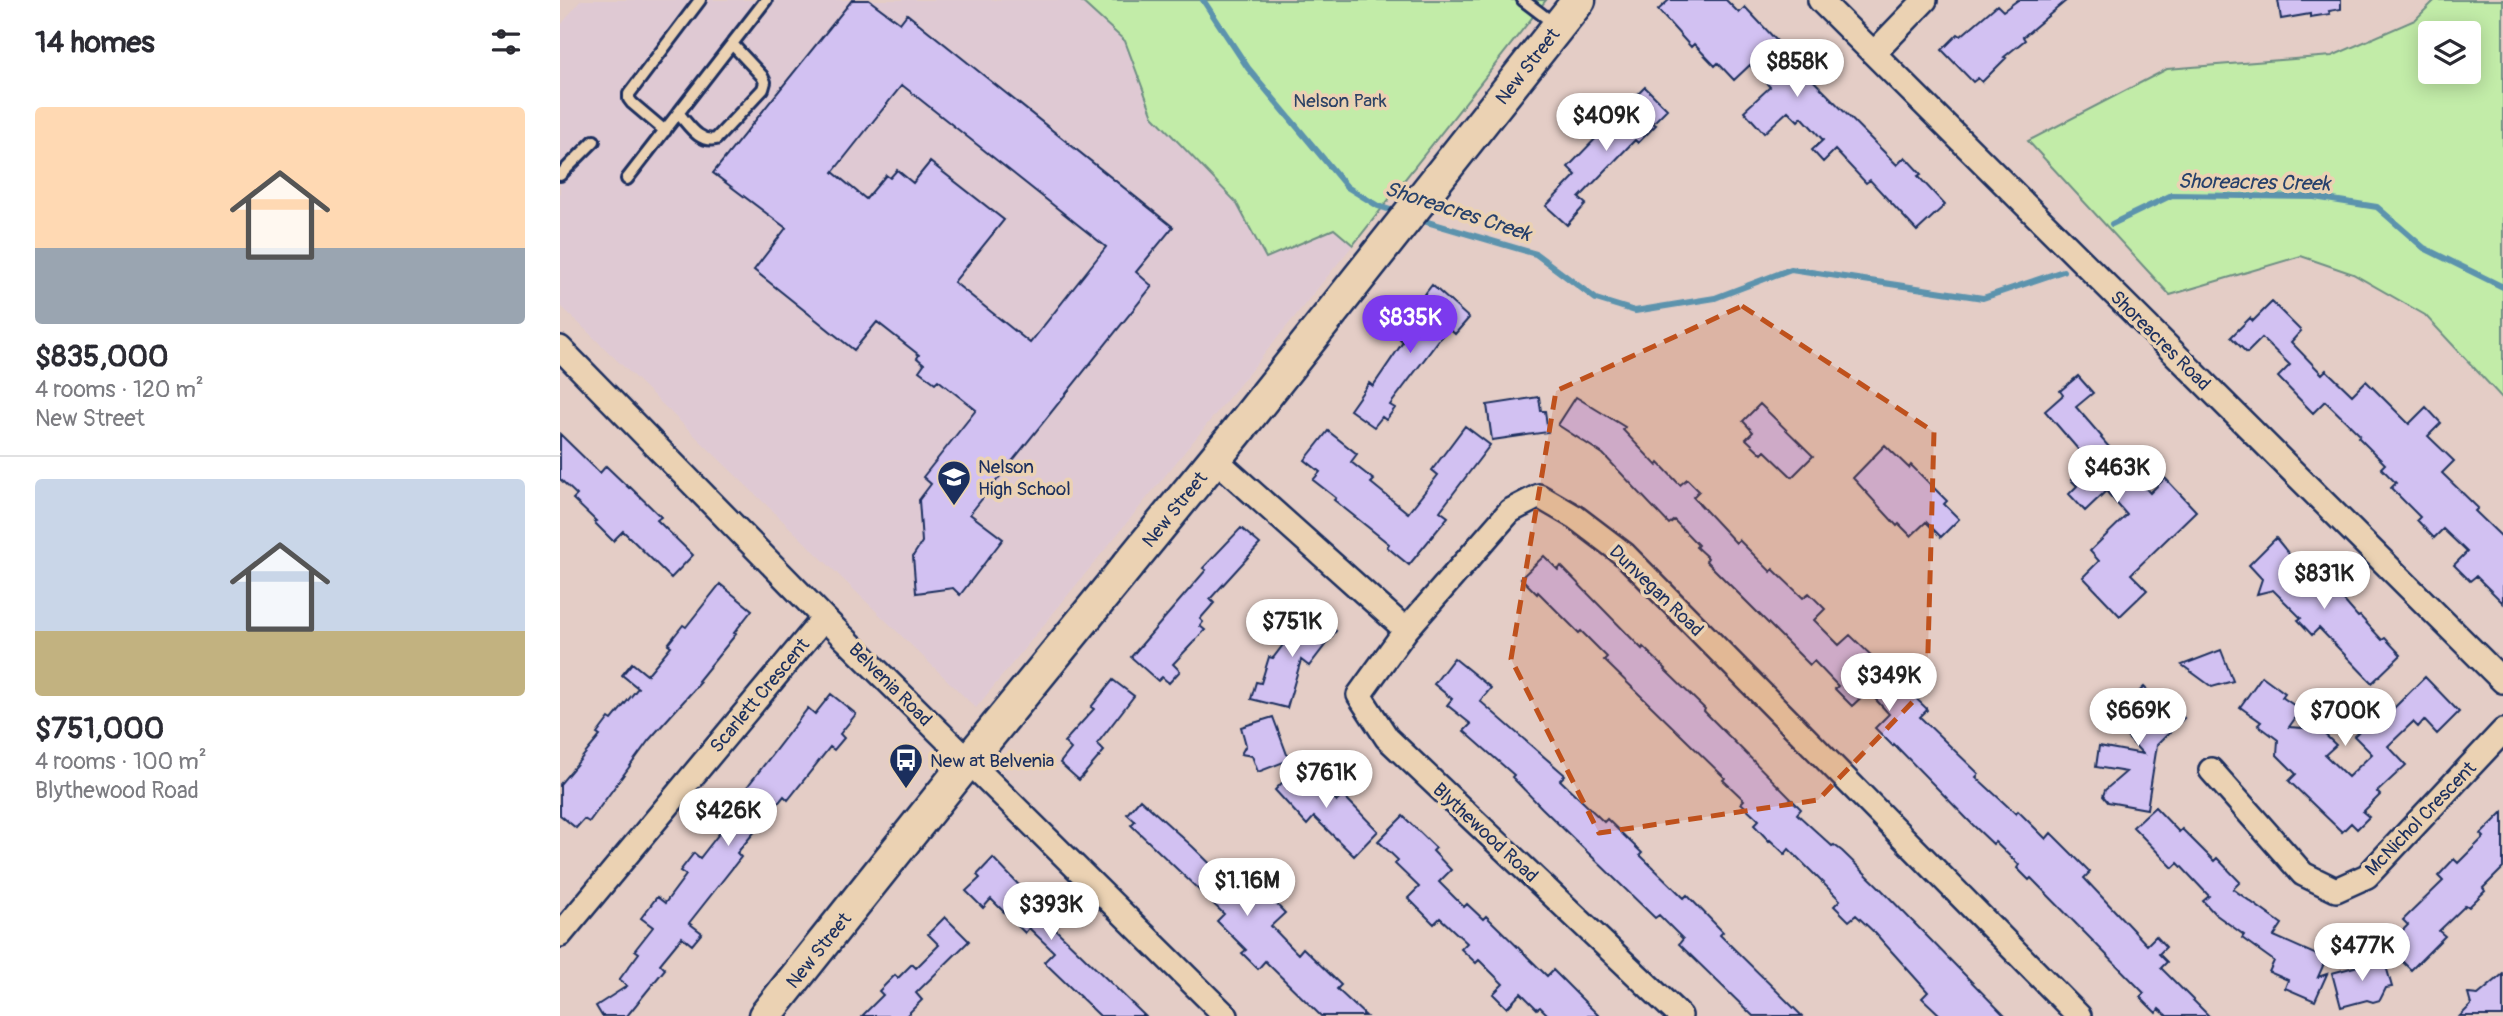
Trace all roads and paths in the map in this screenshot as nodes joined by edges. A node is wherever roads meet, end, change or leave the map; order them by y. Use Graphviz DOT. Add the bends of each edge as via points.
graph roads {
  1 [pos="700,0"];
  2 [pos="766,0"];
  3 [pos="1523,0"];
  4 [pos="1579,0"];
  5 [pos="1820,0"];
  6 [pos="1925,0"];
  7 [pos="1558,27"];
  8 [pos="732,44"];
  9 [pos="1874,54"];
  10 [pos="678,113"];
  11 [pos="665,131"];
  12 [pos="594,141"];
  13 [pos="560,175"];
  14 [pos="627,179"];
  15 [pos="560,348"];
  16 [pos="1215,459"];
  17 [pos="824,618"];
  18 [pos="1406,630"];
  19 [pos="2503,681"];
  20 [pos="2503,732"];
  21 [pos="969,760"];
  22 [pos="2211,771"];
  23 [pos="560,935"];
  24 [pos="765,1016"];
  25 [pos="1226,1016"];
  26 [pos="1680,1016"];
  27 [pos="2079,1016"];
  1 -- 11 [label="lane" via="629,94 632,103"];
  2 -- 8 [label="lane"];
  3 -- 7 [label="lane"];
  4 -- 7 [label="main road, New Street"];
  5 -- 9 [label="street, Shoreacres Road"];
  6 -- 9 [label="street"];
  7 -- 16 [label="main road, New Street"];
  8 -- 10 [label="lane"];
  8 -- 10 [label="lane" via="762,76 763,89 716,139 702,139"];
  9 -- 19 [label="street, Shoreacres Road"];
  10 -- 11 [label="lane"];
  11 -- 14 [label="lane"];
  12 -- 13 [label="lane"];
  15 -- 17 [label="street, Belvenia Road"];
  16 -- 18 [label="street"];
  16 -- 21 [label="main road, New Street"];
  17 -- 21 [label="street, Belvenia Road"];
  17 -- 23 [label="street, Scarlett Crescent"];
  18 -- 26 [label="street, Blythewood Road" via="1359,695 1387,738"];
  18 -- 27 [label="street, Dunvegan Road" via="1510,511 1539,496 1625,555"];
  20 -- 22 [label="street, McNichol Crescent" via="2367,876 2336,890 2303,874"];
  21 -- 24 [label="main road, New Street"];
  21 -- 25 [label="street, Belvenia Road"];
}
